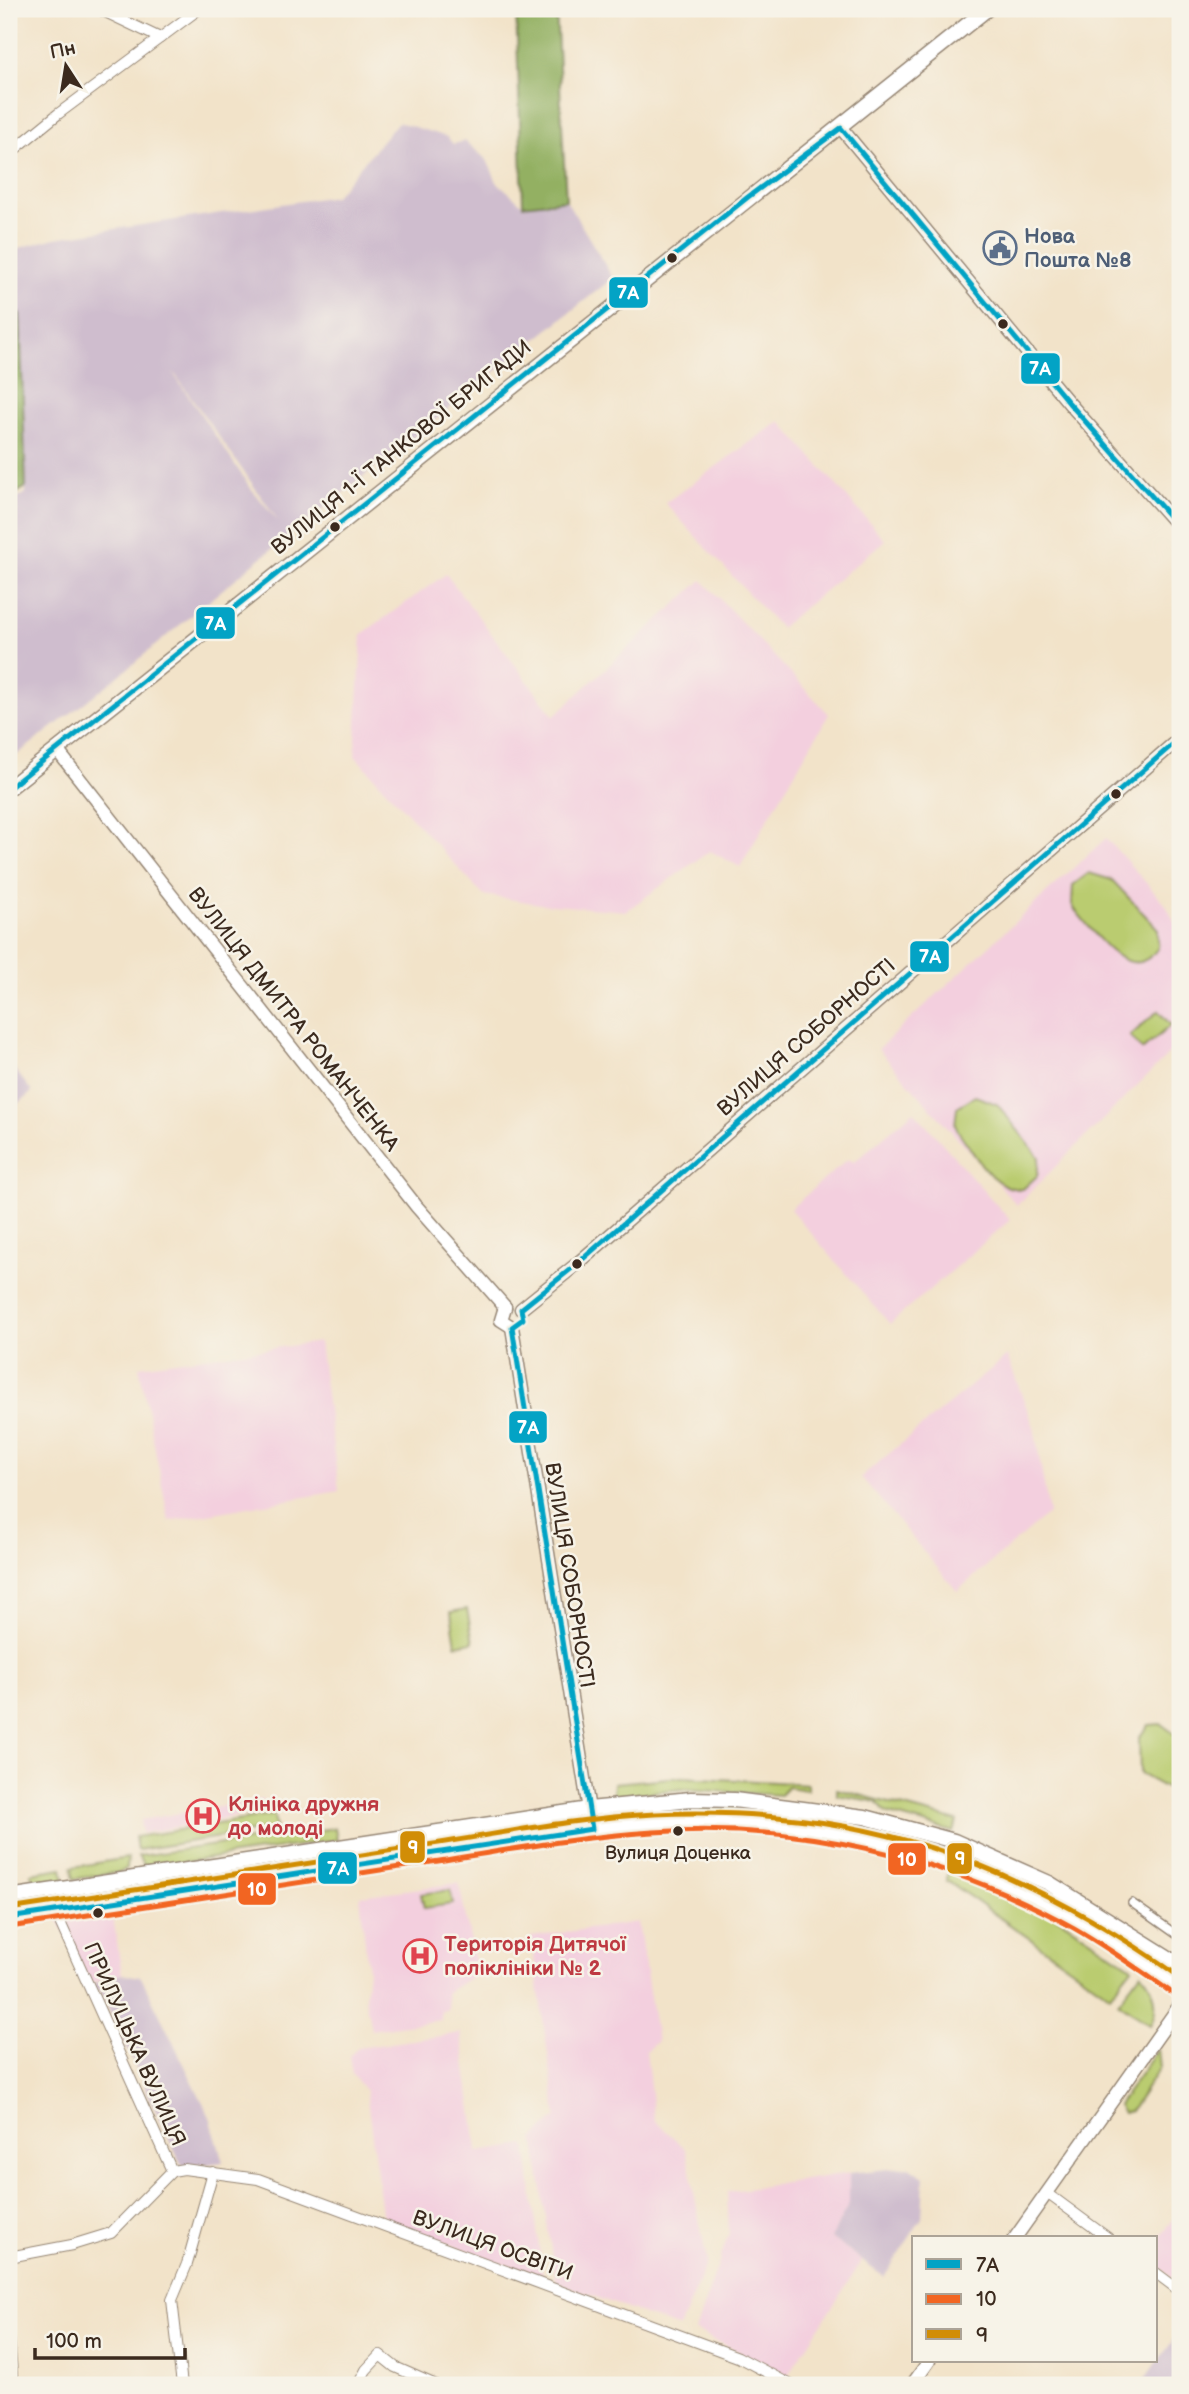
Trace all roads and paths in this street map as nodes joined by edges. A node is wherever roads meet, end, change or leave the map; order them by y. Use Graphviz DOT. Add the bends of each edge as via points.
graph roads {
  1 [pos="99,9"];
  2 [pos="199,9"];
  3 [pos="987,9"];
  4 [pos="160,38"];
  5 [pos="841,128"];
  6 [pos="9,154"];
  7 [pos="1180,528"];
  8 [pos="1180,738"];
  9 [pos="57,750"];
  10 [pos="9,788"];
  11 [pos="505,1307"];
  12 [pos="521,1310"];
  13 [pos="512,1327"];
  14 [pos="589,1809"];
  15 [pos="592,1829"];
  16 [pos="9,1897"];
  17 [pos="1132,1903"];
  18 [pos="55,1911"];
  19 [pos="9,1918"];
  20 [pos="1180,1937"];
  21 [pos="1180,1965"];
  22 [pos="1180,1989"];
  23 [pos="1180,2005"];
  24 [pos="172,2171"];
  25 [pos="213,2172"];
  26 [pos="1047,2193"];
  27 [pos="1016,2236"];
  28 [pos="1105,2236"];
  29 [pos="9,2256"];
  30 [pos="1158,2274"];
  31 [pos="1180,2291"];
  32 [pos="9,2337"];
  33 [pos="928,2362"];
  34 [pos="13,2385"];
  35 [pos="182,2385"];
  36 [pos="358,2385"];
  37 [pos="436,2385"];
  38 [pos="791,2385"];
  39 [pos="912,2385"];
  1 -- 4 [label="street"];
  2 -- 4 [label="street"];
  3 -- 5 [label="main road, ВУЛИЦЯ 1-Ї ТАНКОВОЇ БРИГАДИ"];
  4 -- 6 [label="street"];
  5 -- 7 [label="street" via="1077,412"];
  5 -- 9 [label="main road, ВУЛИЦЯ 1-Ї ТАНКОВОЇ БРИГАДИ" via="578,332"];
  8 -- 12 [label="street, ВУЛИЦЯ СОБОРНОСТІ"];
  9 -- 10 [label="main road, ВУЛИЦЯ 1-Ї ТАНКОВОЇ БРИГАДИ"];
  9 -- 11 [label="street, ВУЛИЦЯ ДМИТРА РОМАНЧЕНКА" via="417,1207"];
  11 -- 12 [label="street"];
  11 -- 13 [label="street, ВУЛИЦЯ СОБОРНОСТІ" via="501,1320"];
  12 -- 13 [label="street, ВУЛИЦЯ СОБОРНОСТІ" via="523,1319"];
  13 -- 14 [label="street, ВУЛИЦЯ СОБОРНОСТІ"];
  14 -- 15 [label="street, ВУЛИЦЯ СОБОРНОСТІ"];
  14 -- 16 [label="main road"];
  14 -- 21 [label="main road" via="691,1798 734,1800 824,1810 906,1827 954,1841 1029,1873"];
  15 -- 18 [label="main road"];
  15 -- 22 [label="main road" via="679,1820 740,1821 819,1829 907,1848 1036,1897 1096,1931"];
  17 -- 20 [label="street"];
  18 -- 19 [label="main road"];
  18 -- 24 [label="street, ПРИЛУЦЬКА ВУЛИЦЯ"];
  23 -- 26 [label="street"];
  24 -- 25 [label="street, ВУЛИЦЯ ОСВІТИ"];
  24 -- 29 [label="street, ПРИЛУЦЬКА ВУЛИЦЯ" via="111,2233"];
  25 -- 35 [label="street" via="172,2300"];
  25 -- 38 [label="street, ВУЛИЦЯ ОСВІТИ" via="258,2179 350,2212 738,2357"];
  26 -- 27 [label="street"];
  26 -- 28 [label="street"];
  30 -- 31 [label="street"];
  32 -- 34 [label="street"];
  33 -- 39 [label="street"];
  36 -- 37 [label="street" via="380,2356"];
}
